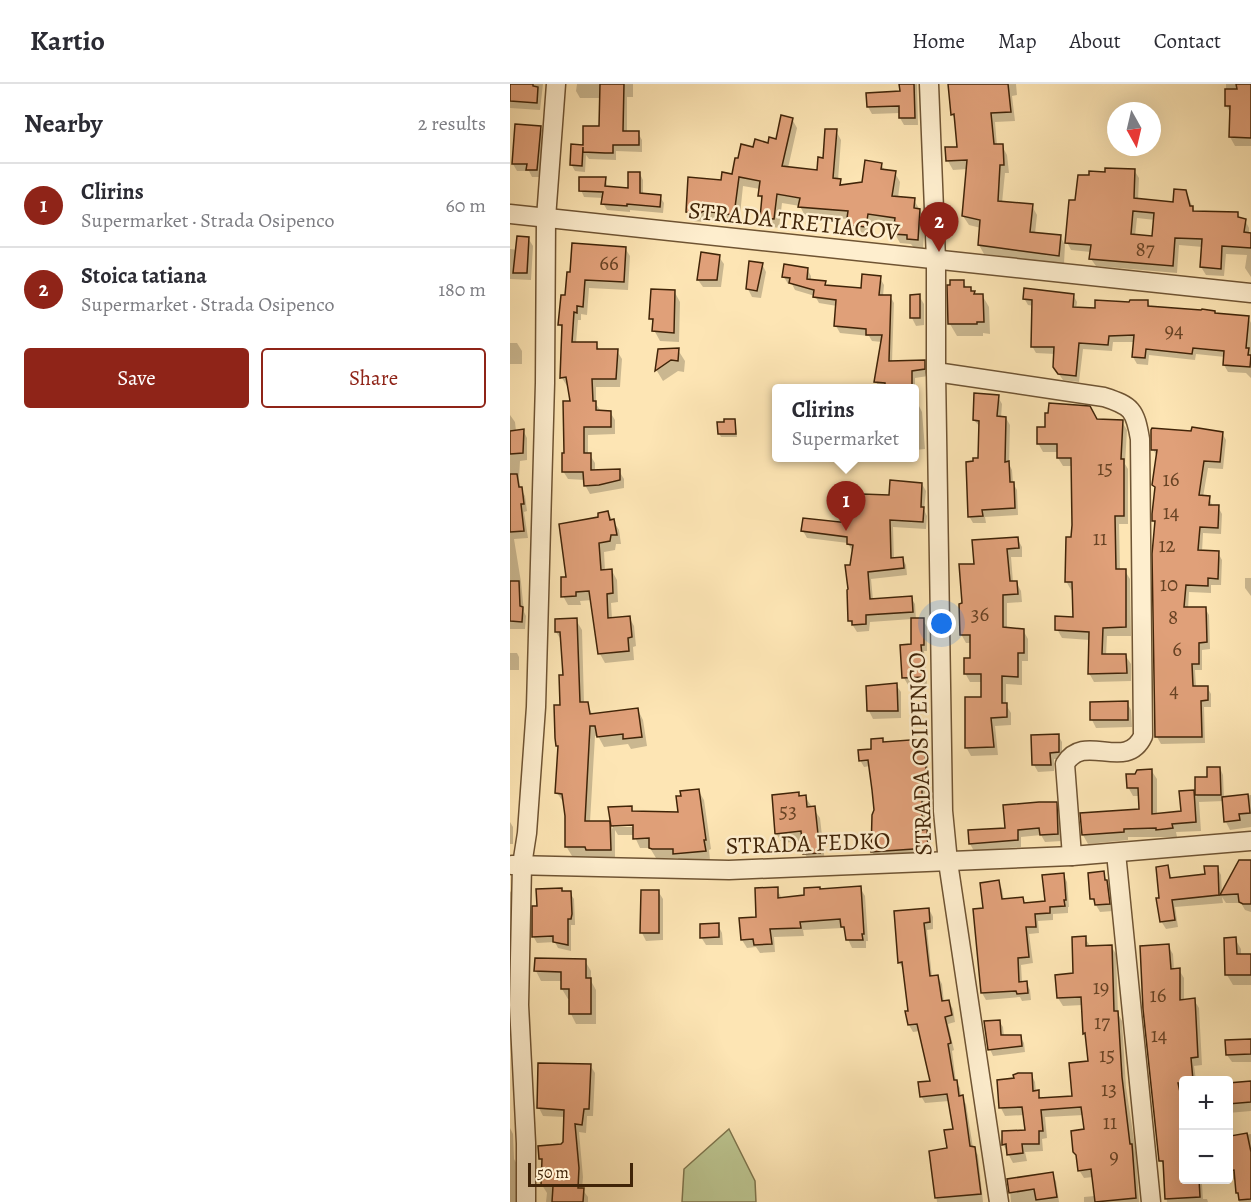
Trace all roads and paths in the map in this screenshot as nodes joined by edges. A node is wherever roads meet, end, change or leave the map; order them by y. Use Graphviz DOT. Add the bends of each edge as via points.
graph roads {
  1 [pos="556,84"];
  2 [pos="929,84"];
  3 [pos="510,214"];
  4 [pos="546,218"];
  5 [pos="936,260"];
  6 [pos="1251,293"];
  7 [pos="936,372"];
  8 [pos="1251,841"];
  9 [pos="1116,853"];
  10 [pos="1072,856"];
  11 [pos="948,862"];
  12 [pos="516,865"];
  13 [pos="526,1202"];
  14 [pos="999,1202"];
  15 [pos="1151,1202"];
  1 -- 4 [label="street"];
  2 -- 5 [label="street, STRADA OSIPENCO"];
  3 -- 4 [label="street, STRADA TRETIACOV"];
  4 -- 5 [label="street, STRADA TRETIACOV"];
  4 -- 12 [label="street" via="537,696 527,833"];
  5 -- 6 [label="street, STRADA TRETIACOV"];
  5 -- 7 [label="street, STRADA OSIPENCO"];
  7 -- 10 [label="street" via="1104,397 1132,410 1137,421 1143,736 1140,744 1126,752 1086,750 1069,756 1065,764"];
  7 -- 11 [label="street, STRADA OSIPENCO" via="941,766"];
  8 -- 9 [label="street, STRADA FEDKO"];
  9 -- 10 [label="street, STRADA FEDKO"];
  9 -- 15 [label="street"];
  10 -- 11 [label="street, STRADA FEDKO"];
  11 -- 12 [label="street, STRADA FEDKO" via="729,870"];
  11 -- 14 [label="street, STRADA OSIPENCO"];
  12 -- 13 [label="street"];
}
